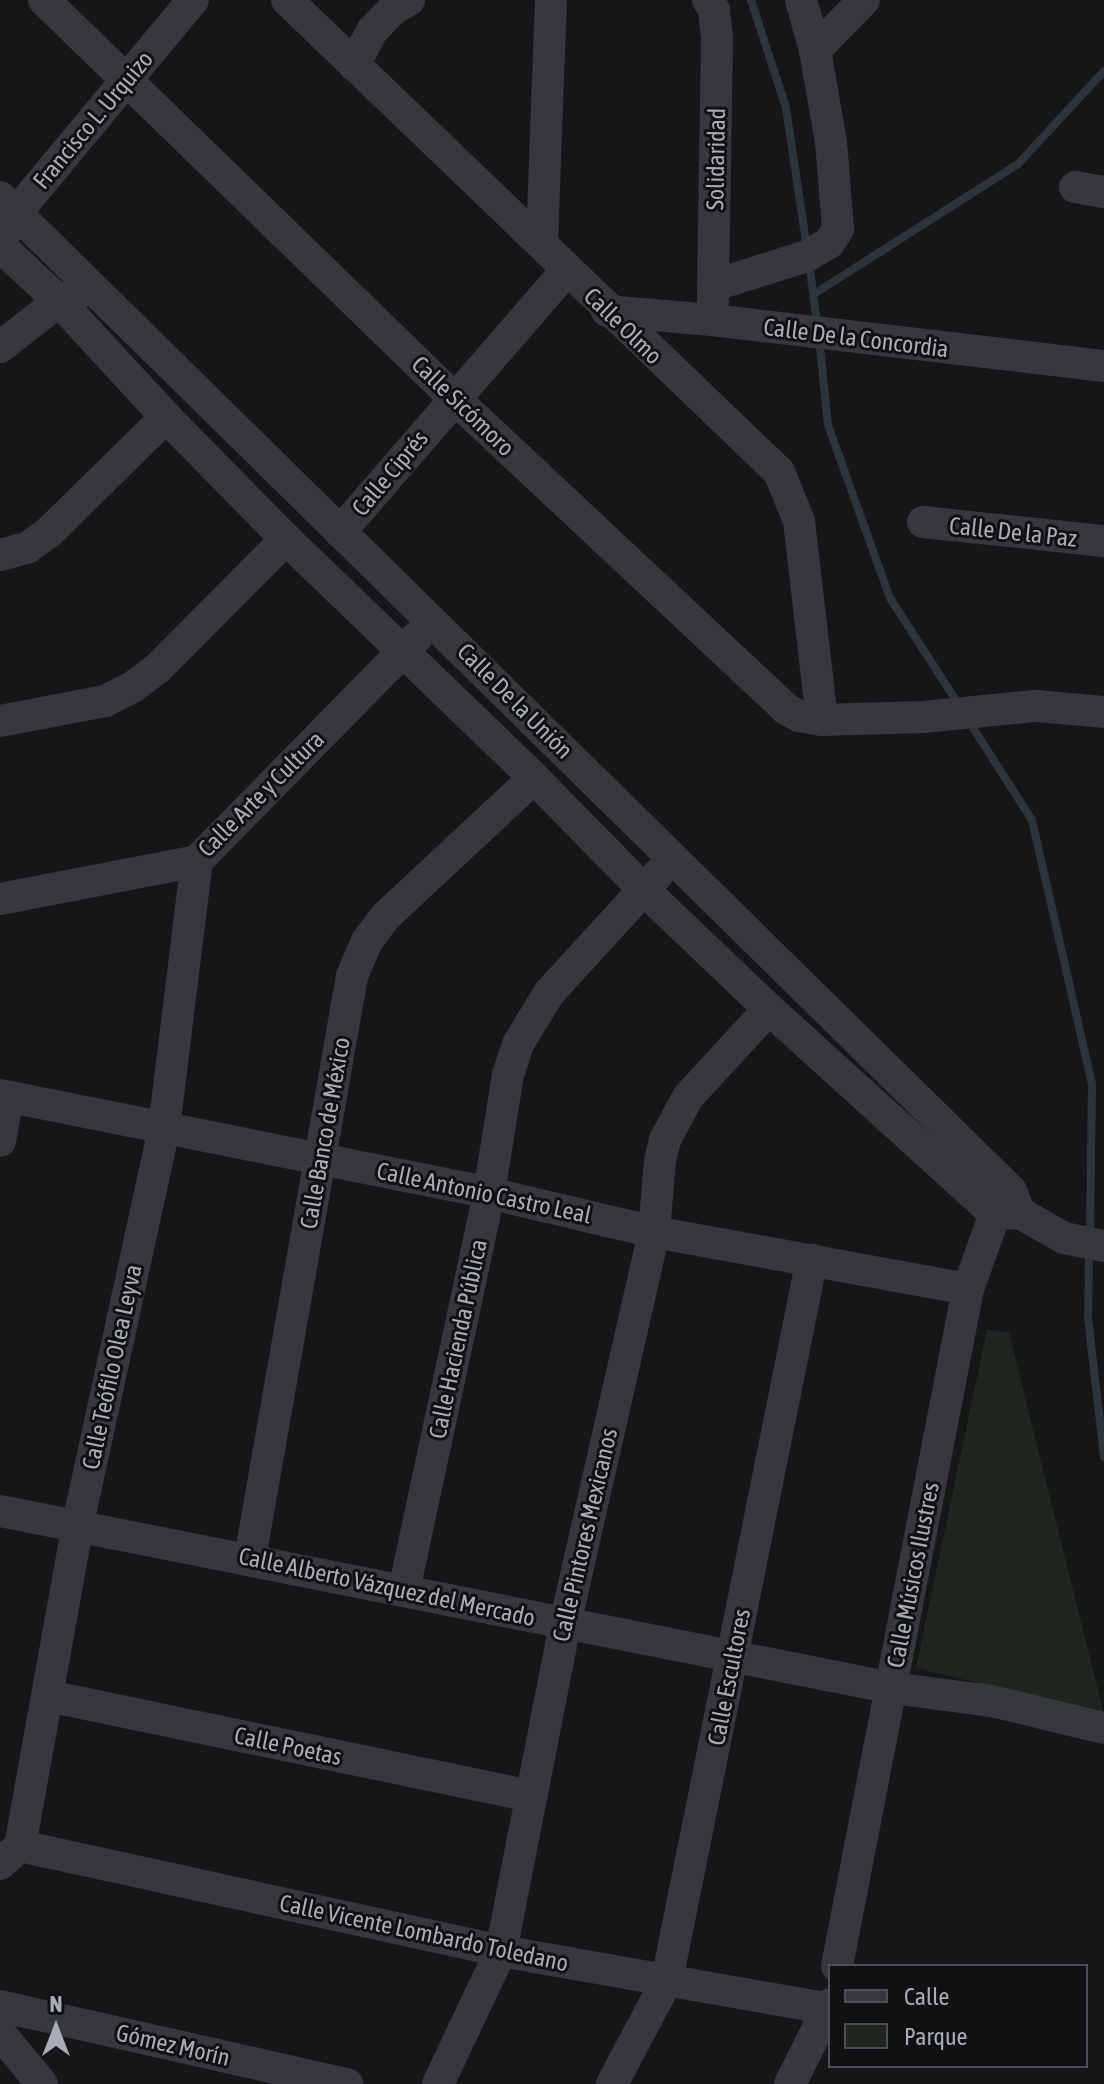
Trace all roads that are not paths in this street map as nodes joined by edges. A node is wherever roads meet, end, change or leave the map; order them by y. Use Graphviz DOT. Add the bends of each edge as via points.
graph roads {
  1 [pos="44,0"];
  2 [pos="193,0"];
  3 [pos="287,0"];
  4 [pos="409,0"];
  5 [pos="551,0"];
  6 [pos="708,0"];
  7 [pos="801,0"];
  8 [pos="864,0"];
  9 [pos="815,50"];
  10 [pos="354,65"];
  11 [pos="126,80"];
  12 [pos="8,205"];
  13 [pos="542,243"];
  14 [pos="0,246"];
  15 [pos="566,271"];
  16 [pos="715,285"];
  17 [pos="93,288"];
  18 [pos="59,301"];
  19 [pos="607,311"];
  20 [pos="712,320"];
  21 [pos="0,347"];
  22 [pos="1104,366"];
  23 [pos="454,398"];
  24 [pos="166,417"];
  25 [pos="923,522"];
  26 [pos="340,532"];
  27 [pos="286,539"];
  28 [pos="1104,541"];
  29 [pos="0,555"];
  30 [pos="434,621"];
  31 [pos="402,650"];
  32 [pos="1104,712"];
  33 [pos="822,720"];
  34 [pos="0,721"];
  35 [pos="534,778"];
  36 [pos="675,858"];
  37 [pos="197,861"];
  38 [pos="643,889"];
  39 [pos="0,899"];
  40 [pos="769,1009"];
  41 [pos="4,1096"];
  42 [pos="164,1128"];
  43 [pos="0,1141"];
  44 [pos="322,1159"];
  45 [pos="489,1193"];
  46 [pos="1009,1206"];
  47 [pos="654,1232"];
  48 [pos="1104,1246"];
  49 [pos="812,1259"];
  50 [pos="968,1289"];
  51 [pos="0,1511"];
  52 [pos="77,1528"];
  53 [pos="250,1558"];
  54 [pos="404,1590"];
  55 [pos="565,1624"];
  56 [pos="733,1657"];
  57 [pos="892,1688"];
  58 [pos="48,1696"];
  59 [pos="1104,1728"];
  60 [pos="529,1796"];
  61 [pos="10,1855"];
  62 [pos="501,1951"];
  63 [pos="837,1964"];
  64 [pos="667,1980"];
  65 [pos="0,2006"];
  66 [pos="828,2007"];
  67 [pos="828,2011"];
  68 [pos="0,2033"];
  69 [pos="42,2084"];
  70 [pos="347,2084"];
  71 [pos="438,2084"];
  72 [pos="612,2084"];
  73 [pos="790,2084"];
  1 -- 11 [label="street, Calle Sicómoro"];
  2 -- 11 [label="street, Francisco L. Urquizo"];
  3 -- 10 [label="street, Calle Olmo"];
  4 -- 10 [label="street" via="373,30"];
  5 -- 13 [label="street"];
  6 -- 16 [label="street, Solidaridad" via="717,37"];
  7 -- 9 [label="street"];
  8 -- 9 [label="street"];
  9 -- 16 [label="street" via="831,142 838,229 829,243 807,256"];
  10 -- 13 [label="street, Calle Olmo"];
  11 -- 12 [label="street, Francisco L. Urquizo"];
  11 -- 23 [label="street, Calle Sicómoro"];
  12 -- 14 [label="street, Francisco L. Urquizo"];
  12 -- 17 [label="street, Calle De la Unión"];
  13 -- 15 [label="street, Calle Olmo"];
  14 -- 18 [label="street, Calle De la Unión"];
  15 -- 19 [label="street, Calle Olmo"];
  15 -- 23 [label="street, Calle Ciprés"];
  16 -- 20 [label="street, Solidaridad"];
  17 -- 18 [label="street"];
  17 -- 26 [label="street, Calle De la Unión"];
  18 -- 21 [label="street"];
  18 -- 24 [label="street, Calle De la Unión"];
  19 -- 20 [label="street, Calle De la Concordia"];
  19 -- 33 [label="street, Calle Olmo" via="779,472 789,489 799,521"];
  20 -- 22 [label="street, Calle De la Concordia"];
  23 -- 26 [label="street, Calle Ciprés"];
  23 -- 33 [label="street, Calle Sicómoro" via="764,692 799,716"];
  24 -- 27 [label="street, Calle De la Unión"];
  24 -- 29 [label="street" via="48,533 27,548"];
  25 -- 28 [label="street, Calle De la Paz"];
  26 -- 30 [label="street, Calle De la Unión"];
  27 -- 31 [label="street, Calle De la Unión"];
  27 -- 34 [label="street" via="134,686 105,701"];
  30 -- 31 [label="street, Calle Arte y Cultura"];
  30 -- 36 [label="street, Calle De la Unión"];
  31 -- 35 [label="street, Calle De la Unión"];
  31 -- 37 [label="street, Calle Arte y Cultura"];
  32 -- 33 [label="street, Calle Sicómoro" via="1036,706"];
  35 -- 38 [label="street, Calle De la Unión"];
  35 -- 44 [label="street, Calle Banco de México" via="386,916 367,941 352,976"];
  36 -- 38 [label="street, Calle Hacienda Pública"];
  36 -- 46 [label="street, Calle De la Unión"];
  37 -- 39 [label="street, Calle Arte y Cultura"];
  37 -- 42 [label="street, Calle Teófilo Olea Leyva"];
  38 -- 40 [label="street, Calle De la Unión"];
  38 -- 45 [label="street, Calle Hacienda Pública" via="549,993 518,1044"];
  40 -- 46 [label="street, Calle De la Unión"];
  40 -- 47 [label="street, Calle Pintores Mexicanos" via="675,1117 660,1160"];
  41 -- 42 [label="street, Calle Antonio Castro Leal"];
  41 -- 43 [label="street"];
  42 -- 44 [label="street, Calle Antonio Castro Leal"];
  42 -- 52 [label="street, Calle Teófilo Olea Leyva"];
  44 -- 45 [label="street, Calle Antonio Castro Leal"];
  44 -- 53 [label="street, Calle Banco de México"];
  45 -- 47 [label="street, Calle Antonio Castro Leal"];
  45 -- 54 [label="street, Calle Hacienda Pública"];
  46 -- 48 [label="street, Calle De la Unión" via="1064,1238"];
  46 -- 50 [label="street, Calle Músicos Ilustres"];
  47 -- 49 [label="street, Calle Antonio Castro Leal"];
  47 -- 55 [label="street, Calle Pintores Mexicanos"];
  49 -- 50 [label="street, Calle Antonio Castro Leal"];
  49 -- 56 [label="street, Calle Escultores"];
  50 -- 57 [label="street, Calle Músicos Ilustres"];
  51 -- 52 [label="street, Calle Alberto Vázquez del Mercado"];
  52 -- 53 [label="street, Calle Alberto Vázquez del Mercado"];
  52 -- 58 [label="street, Calle Teófilo Olea Leyva"];
  53 -- 54 [label="street, Calle Alberto Vázquez del Mercado"];
  54 -- 55 [label="street, Calle Alberto Vázquez del Mercado"];
  55 -- 56 [label="street, Calle Alberto Vázquez del Mercado"];
  55 -- 60 [label="street, Calle Pintores Mexicanos"];
  56 -- 57 [label="street, Calle Alberto Vázquez del Mercado"];
  56 -- 64 [label="street, Calle Escultores"];
  57 -- 59 [label="street, Calle Alberto Vázquez del Mercado" via="992,1701"];
  57 -- 63 [label="street, Calle Músicos Ilustres"];
  58 -- 60 [label="street, Calle Poetas"];
  58 -- 61 [label="street, Calle Teófilo Olea Leyva"];
  60 -- 62 [label="street, Calle Pintores Mexicanos"];
  61 -- 62 [label="street, Calle Vicente Lombardo Toledano"];
  62 -- 64 [label="street, Calle Vicente Lombardo Toledano"];
  62 -- 71 [label="street, Calle Pintores Mexicanos"];
  64 -- 66 [label="street, Calle Vicente Lombardo Toledano"];
  64 -- 72 [label="street, Calle Escultores"];
  65 -- 70 [label="street, Gómez Morín"];
  67 -- 73 [label="street"];
  68 -- 69 [label="street"];
}
